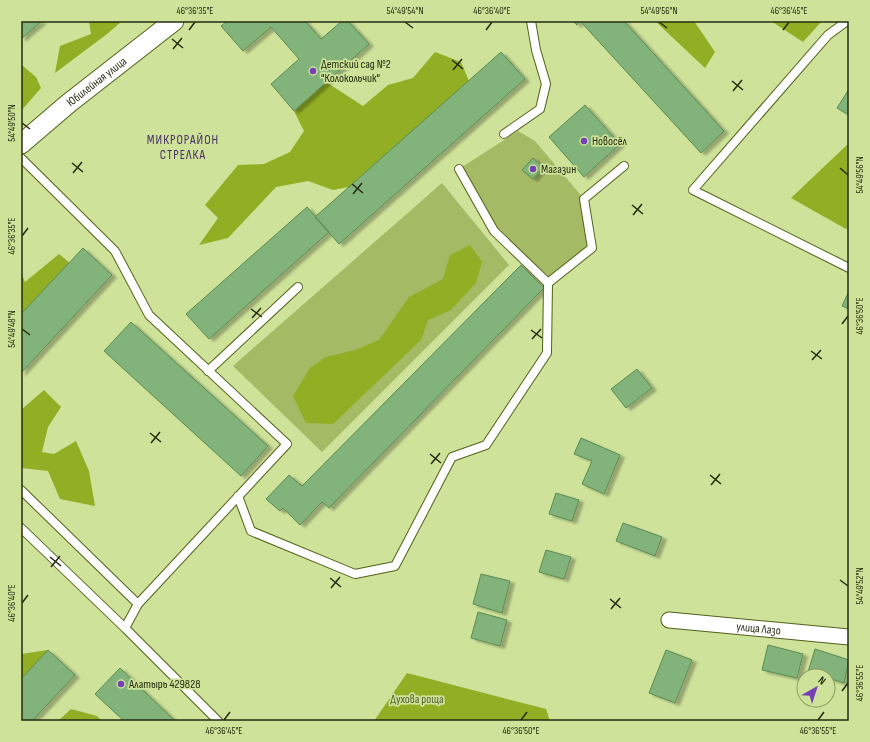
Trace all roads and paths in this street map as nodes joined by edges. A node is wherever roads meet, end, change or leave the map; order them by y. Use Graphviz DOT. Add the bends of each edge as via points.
graph roads {
  1 [pos="174,21"];
  2 [pos="532,21"];
  3 [pos="847,21"];
  4 [pos="504,134"];
  5 [pos="21,144"];
  6 [pos="21,158"];
  7 [pos="624,166"];
  8 [pos="459,169"];
  9 [pos="849,268"];
  10 [pos="548,283"];
  11 [pos="298,287"];
  12 [pos="208,371"];
  13 [pos="21,490"];
  14 [pos="238,496"];
  15 [pos="21,528"];
  16 [pos="138,604"];
  17 [pos="669,620"];
  18 [pos="125,628"];
  19 [pos="849,637"];
  20 [pos="218,721"];
  1 -- 5 [label="street, Юбилейная улица" via="69,102"];
  2 -- 4 [label="lane" via="536,50 546,84 540,109"];
  3 -- 9 [label="lane" via="828,35 693,190"];
  6 -- 12 [label="lane" via="114,251 149,315"];
  7 -- 10 [label="lane" via="584,199 592,248"];
  8 -- 10 [label="lane" via="494,231"];
  10 -- 14 [label="lane" via="547,353 486,446 452,457 395,566 355,574 251,531"];
  11 -- 12 [label="lane"];
  12 -- 14 [label="lane" via="287,444"];
  13 -- 16 [label="lane"];
  14 -- 16 [label="lane"];
  15 -- 18 [label="lane"];
  16 -- 18 [label="lane"];
  17 -- 19 [label="street, улица Лазо"];
  18 -- 20 [label="lane"];
}
